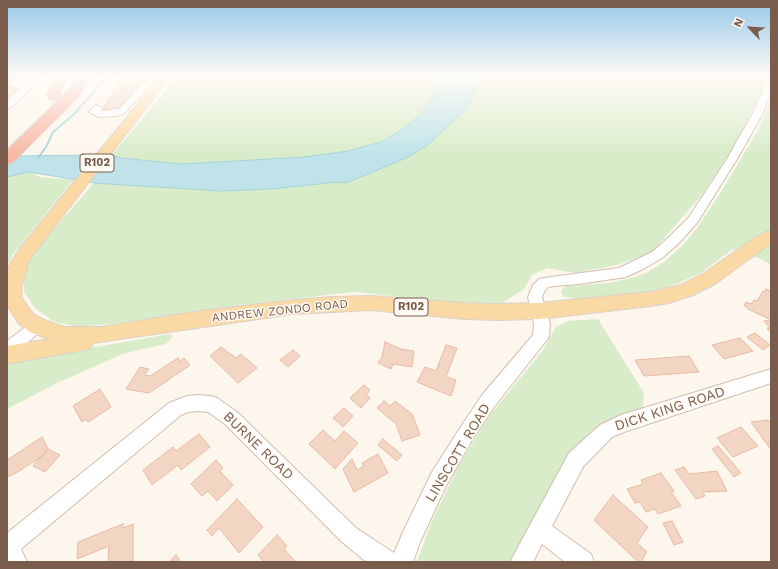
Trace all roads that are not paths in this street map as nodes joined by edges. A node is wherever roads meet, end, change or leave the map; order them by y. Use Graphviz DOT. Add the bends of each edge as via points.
graph roads {
  1 [pos="46,104"];
  2 [pos="64,104"];
  3 [pos="129,104"];
  4 [pos="143,104"];
  5 [pos="762,104"];
  6 [pos="96,108"];
  7 [pos="7,140"];
  8 [pos="7,159"];
  9 [pos="771,236"];
  10 [pos="539,311"];
  11 [pos="37,326"];
  12 [pos="101,335"];
  13 [pos="7,350"];
  14 [pos="7,355"];
  15 [pos="771,376"];
  16 [pos="539,529"];
  17 [pos="10,552"];
  18 [pos="388,562"];
  19 [pos="402,562"];
  20 [pos="521,562"];
  21 [pos="583,562"];
  1 -- 7 [label="highway"];
  2 -- 8 [label="highway"];
  3 -- 6 [label="street" via="117,113 95,113"];
  4 -- 11 [label="main road, R102" via="19,264 12,287 13,299 26,319"];
  5 -- 10 [label="street, LINSCOTT ROAD" via="732,159 693,220 673,241 657,255 621,273 544,283 535,297"];
  9 -- 10 [label="main road, ANDREW ZONDO ROAD / R102" via="709,279 669,296"];
  10 -- 12 [label="main road, ANDREW ZONDO ROAD / R102" via="465,311 371,303 332,304 207,318"];
  10 -- 19 [label="street, LINSCOTT ROAD" via="541,337 488,401 466,434 439,479 410,539"];
  11 -- 12 [label="main road, ANDREW ZONDO ROAD / R102" via="65,334"];
  11 -- 13 [label="street"];
  12 -- 14 [label="main road" via="66,346"];
  15 -- 16 [label="street, DICK KING ROAD" via="606,431 576,460"];
  16 -- 20 [label="street, DICK KING ROAD"];
  16 -- 21 [label="street"];
  17 -- 18 [label="street, BURNE ROAD" via="175,409 186,404 198,403 211,404 231,418 349,535"];
}
